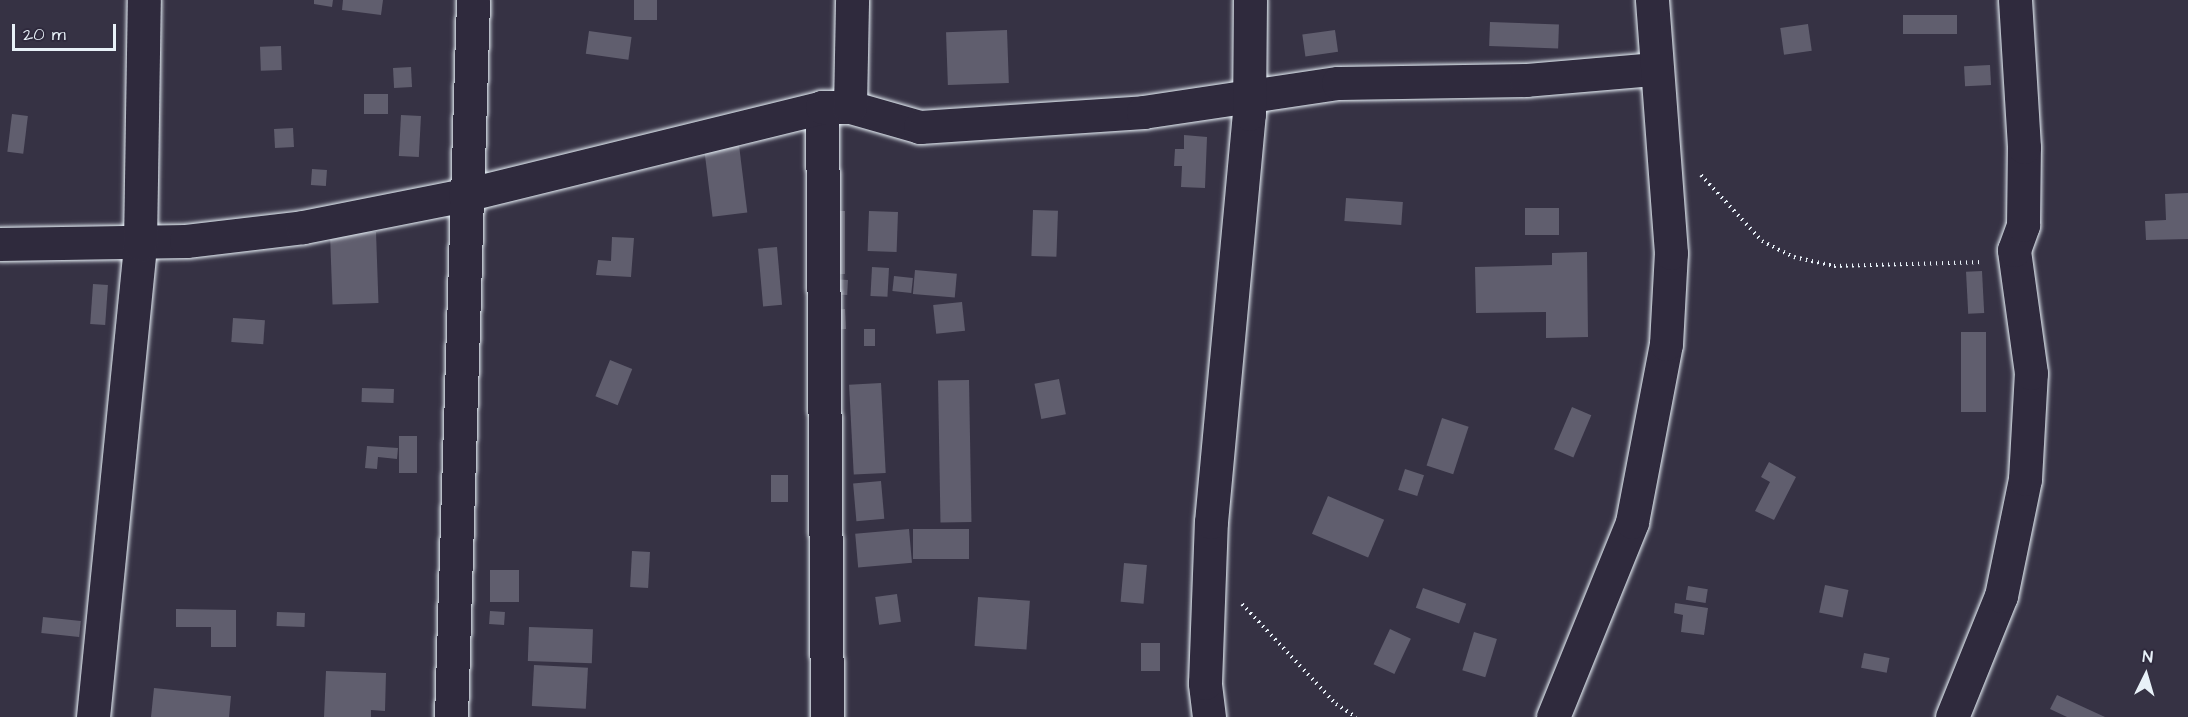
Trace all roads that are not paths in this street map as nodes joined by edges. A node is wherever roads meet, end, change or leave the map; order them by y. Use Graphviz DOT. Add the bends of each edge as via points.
graph roads {
  1 [pos="144,0"];
  2 [pos="473,0"];
  3 [pos="852,0"];
  4 [pos="1250,0"];
  5 [pos="1652,0"];
  6 [pos="2015,0"];
  7 [pos="1654,69"];
  8 [pos="1246,100"];
  9 [pos="836,107"];
  10 [pos="465,195"];
  11 [pos="141,243"];
  12 [pos="0,244"];
  13 [pos="93,717"];
  14 [pos="451,717"];
  15 [pos="827,717"];
  16 [pos="1209,717"];
  17 [pos="1553,717"];
  18 [pos="1952,717"];
  1 -- 11 [label="street"];
  2 -- 10 [label="street"];
  3 -- 9 [label="street"];
  4 -- 8 [label="street"];
  5 -- 7 [label="street"];
  6 -- 18 [label="street" via="2024,147 2023,225 2014,250 2031,373 2025,479 2001,596"];
  7 -- 8 [label="street" via="1526,80 1338,83"];
  7 -- 17 [label="street" via="1671,253 1664,355 1632,522"];
  8 -- 9 [label="street" via="920,127"];
  8 -- 16 [label="street" via="1210,567"];
  9 -- 10 [label="street"];
  9 -- 15 [label="street"];
  10 -- 11 [label="street" via="303,227"];
  10 -- 14 [label="street"];
  11 -- 12 [label="street"];
  11 -- 13 [label="street"];
}
